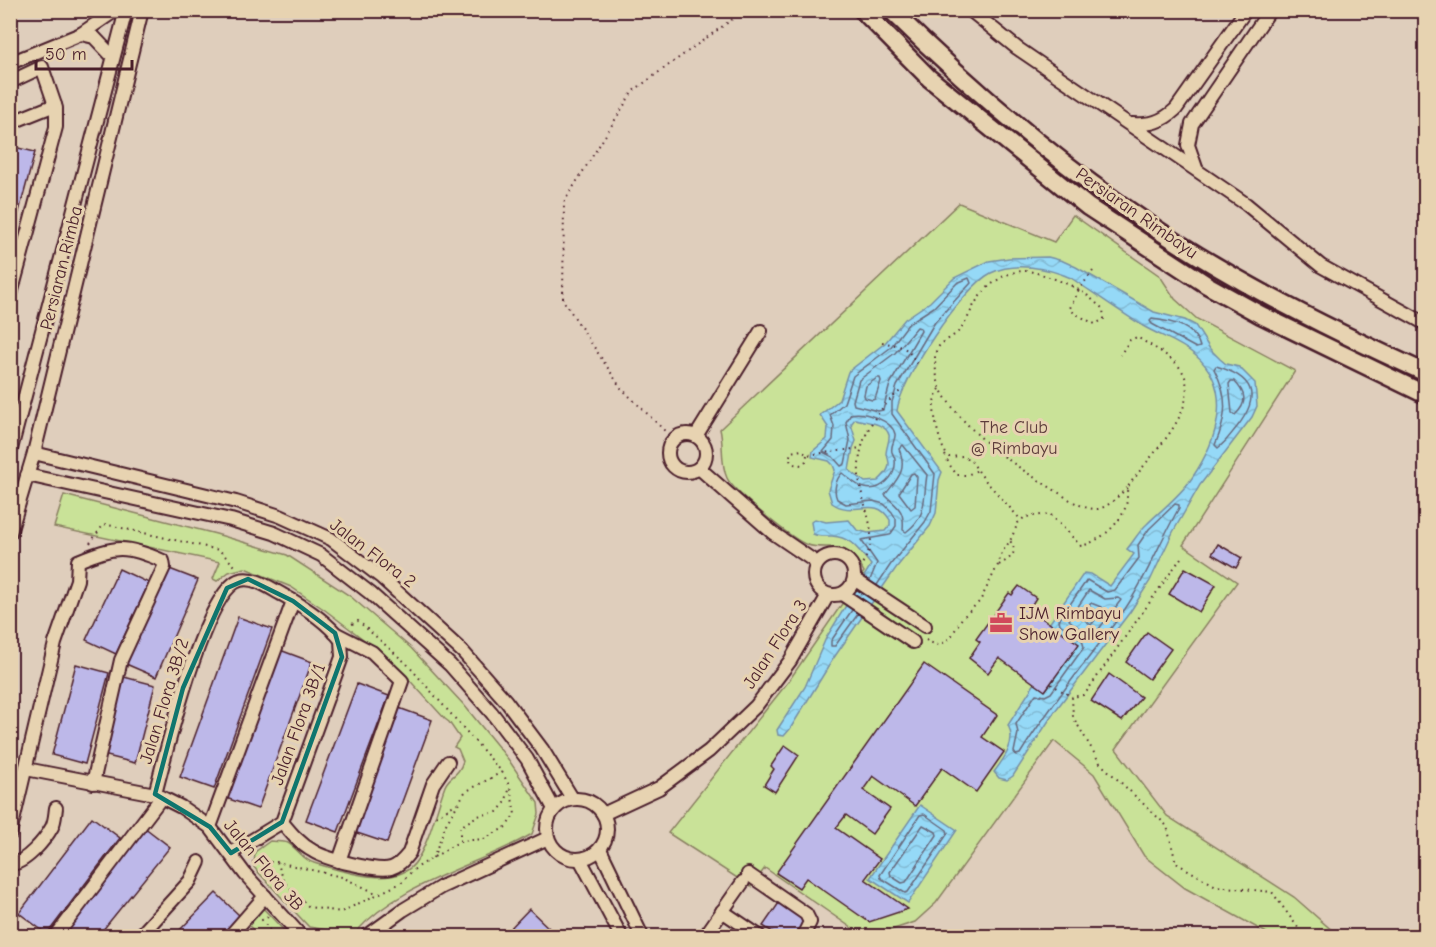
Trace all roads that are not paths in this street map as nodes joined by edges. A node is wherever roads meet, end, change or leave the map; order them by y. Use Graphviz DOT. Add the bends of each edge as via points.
graph roads {
  1 [pos="116,10"];
  2 [pos="126,10"];
  3 [pos="142,10"];
  4 [pos="862,10"];
  5 [pos="891,10"];
  6 [pos="970,10"];
  7 [pos="1246,10"];
  8 [pos="1270,10"];
  9 [pos="81,34"];
  10 [pos="38,52"];
  11 [pos="113,57"];
  12 [pos="10,63"];
  13 [pos="42,68"];
  14 [pos="10,82"];
  15 [pos="54,105"];
  16 [pos="10,123"];
  17 [pos="1131,124"];
  18 [pos="1196,168"];
  19 [pos="10,298"];
  20 [pos="1425,324"];
  21 [pos="761,331"];
  22 [pos="1425,373"];
  23 [pos="1425,395"];
  24 [pos="696,436"];
  25 [pos="10,453"];
  26 [pos="34,453"];
  27 [pos="699,468"];
  28 [pos="27,475"];
  29 [pos="10,533"];
  30 [pos="818,563"];
  31 [pos="855,577"];
  32 [pos="828,595"];
  33 [pos="844,595"];
  34 [pos="293,601"];
  35 [pos="925,626"];
  36 [pos="335,633"];
  37 [pos="915,639"];
  38 [pos="448,762"];
  39 [pos="26,769"];
  40 [pos="93,783"];
  41 [pos="158,796"];
  42 [pos="572,798"];
  43 [pos="56,808"];
  44 [pos="554,809"];
  45 [pos="603,813"];
  46 [pos="282,822"];
  47 [pos="210,827"];
  48 [pos="10,834"];
  49 [pos="548,838"];
  50 [pos="600,849"];
  51 [pos="234,857"];
  52 [pos="580,859"];
  53 [pos="339,861"];
  54 [pos="200,862"];
  55 [pos="10,864"];
  56 [pos="265,896"];
  57 [pos="722,911"];
  58 [pos="56,936"];
  59 [pos="140,936"];
  60 [pos="230,936"];
  61 [pos="302,936"];
  62 [pos="367,936"];
  63 [pos="621,936"];
  64 [pos="642,936"];
  65 [pos="705,936"];
  66 [pos="759,936"];
  67 [pos="803,936"];
  1 -- 9 [label="street"];
  2 -- 11 [label="street, Persiaran Rimba"];
  3 -- 26 [label="street, Persiaran Rimba"];
  4 -- 23 [label="main road, Persiaran Rimbayu" via="929,78 1088,207 1261,315"];
  5 -- 22 [label="main road, Persiaran Rimbayu" via="994,106 1120,204 1251,286 1322,325"];
  6 -- 17 [label="street" via="1017,48"];
  7 -- 17 [label="street" via="1176,109 1152,124"];
  8 -- 18 [label="street" via="1192,124 1188,145"];
  9 -- 10 [label="street"];
  9 -- 11 [label="street" via="93,37"];
  10 -- 12 [label="street"];
  10 -- 13 [label="street"];
  11 -- 25 [label="street, Persiaran Rimba"];
  13 -- 14 [label="street"];
  13 -- 15 [label="street"];
  15 -- 16 [label="street"];
  15 -- 19 [label="street" via="56,127"];
  17 -- 18 [label="street"];
  18 -- 20 [label="street" via="1321,266"];
  21 -- 24 [label="street"];
  24 -- 27 [label="street" via="706,452"];
  24 -- 27 [label="street" via="684,434 673,439 667,451 674,468 687,473"];
  26 -- 28 [label="street, Persiaran Rimba"];
  26 -- 42 [label="street, Jalan Flora 2" via="236,502 331,539 382,578 463,652 542,749"];
  27 -- 30 [label="street" via="773,533"];
  28 -- 29 [label="street, Persiaran Rimba"];
  28 -- 44 [label="street, Jalan Flora 2" via="231,520 274,533 321,555 370,592 450,665 527,759"];
  30 -- 31 [label="street" via="836,555 848,560"];
  30 -- 32 [label="street" via="814,582"];
  31 -- 33 [label="street"];
  31 -- 35 [label="street"];
  32 -- 33 [label="street"];
  32 -- 45 [label="street, Jalan Flora 3" via="790,661 756,706 709,752 659,788"];
  33 -- 37 [label="street"];
  34 -- 36 [label="street"];
  34 -- 41 [label="street, Jalan Flora 3B/2" via="248,579 227,588 208,623 183,688"];
  34 -- 47 [label="street"];
  36 -- 46 [label="street, Jalan Flora 3B/1" via="341,640 342,657"];
  36 -- 53 [label="street" via="372,651 402,681"];
  38 -- 53 [label="street" via="433,784 409,853 402,862 384,869"];
  39 -- 40 [label="street, Jalan Flora 3B"];
  39 -- 40 [label="street" via="55,643 77,580 78,561 104,550 124,548 162,561 164,567 121,660"];
  39 -- 48 [label="street"];
  40 -- 41 [label="street, Jalan Flora 3B"];
  41 -- 47 [label="street, Jalan Flora 3B"];
  41 -- 58 [label="street"];
  42 -- 44 [label="street"];
  42 -- 45 [label="street" via="589,801"];
  43 -- 55 [label="street" via="51,829 25,860"];
  44 -- 49 [label="street" via="549,818"];
  45 -- 50 [label="street" via="607,833"];
  46 -- 51 [label="street"];
  46 -- 53 [label="street" via="300,843"];
  47 -- 51 [label="street, Jalan Flora 3B"];
  49 -- 52 [label="street" via="560,854"];
  49 -- 62 [label="street" via="441,887"];
  50 -- 52 [label="street"];
  50 -- 64 [label="street"];
  51 -- 56 [label="street, Jalan Flora 3B"];
  52 -- 63 [label="street"];
  54 -- 59 [label="street" via="190,881"];
  56 -- 60 [label="street"];
  56 -- 61 [label="street, Jalan Flora 3B"];
  57 -- 65 [label="street"];
  57 -- 66 [label="street"];
  57 -- 67 [label="street" via="746,878 806,914 810,922"];
}
